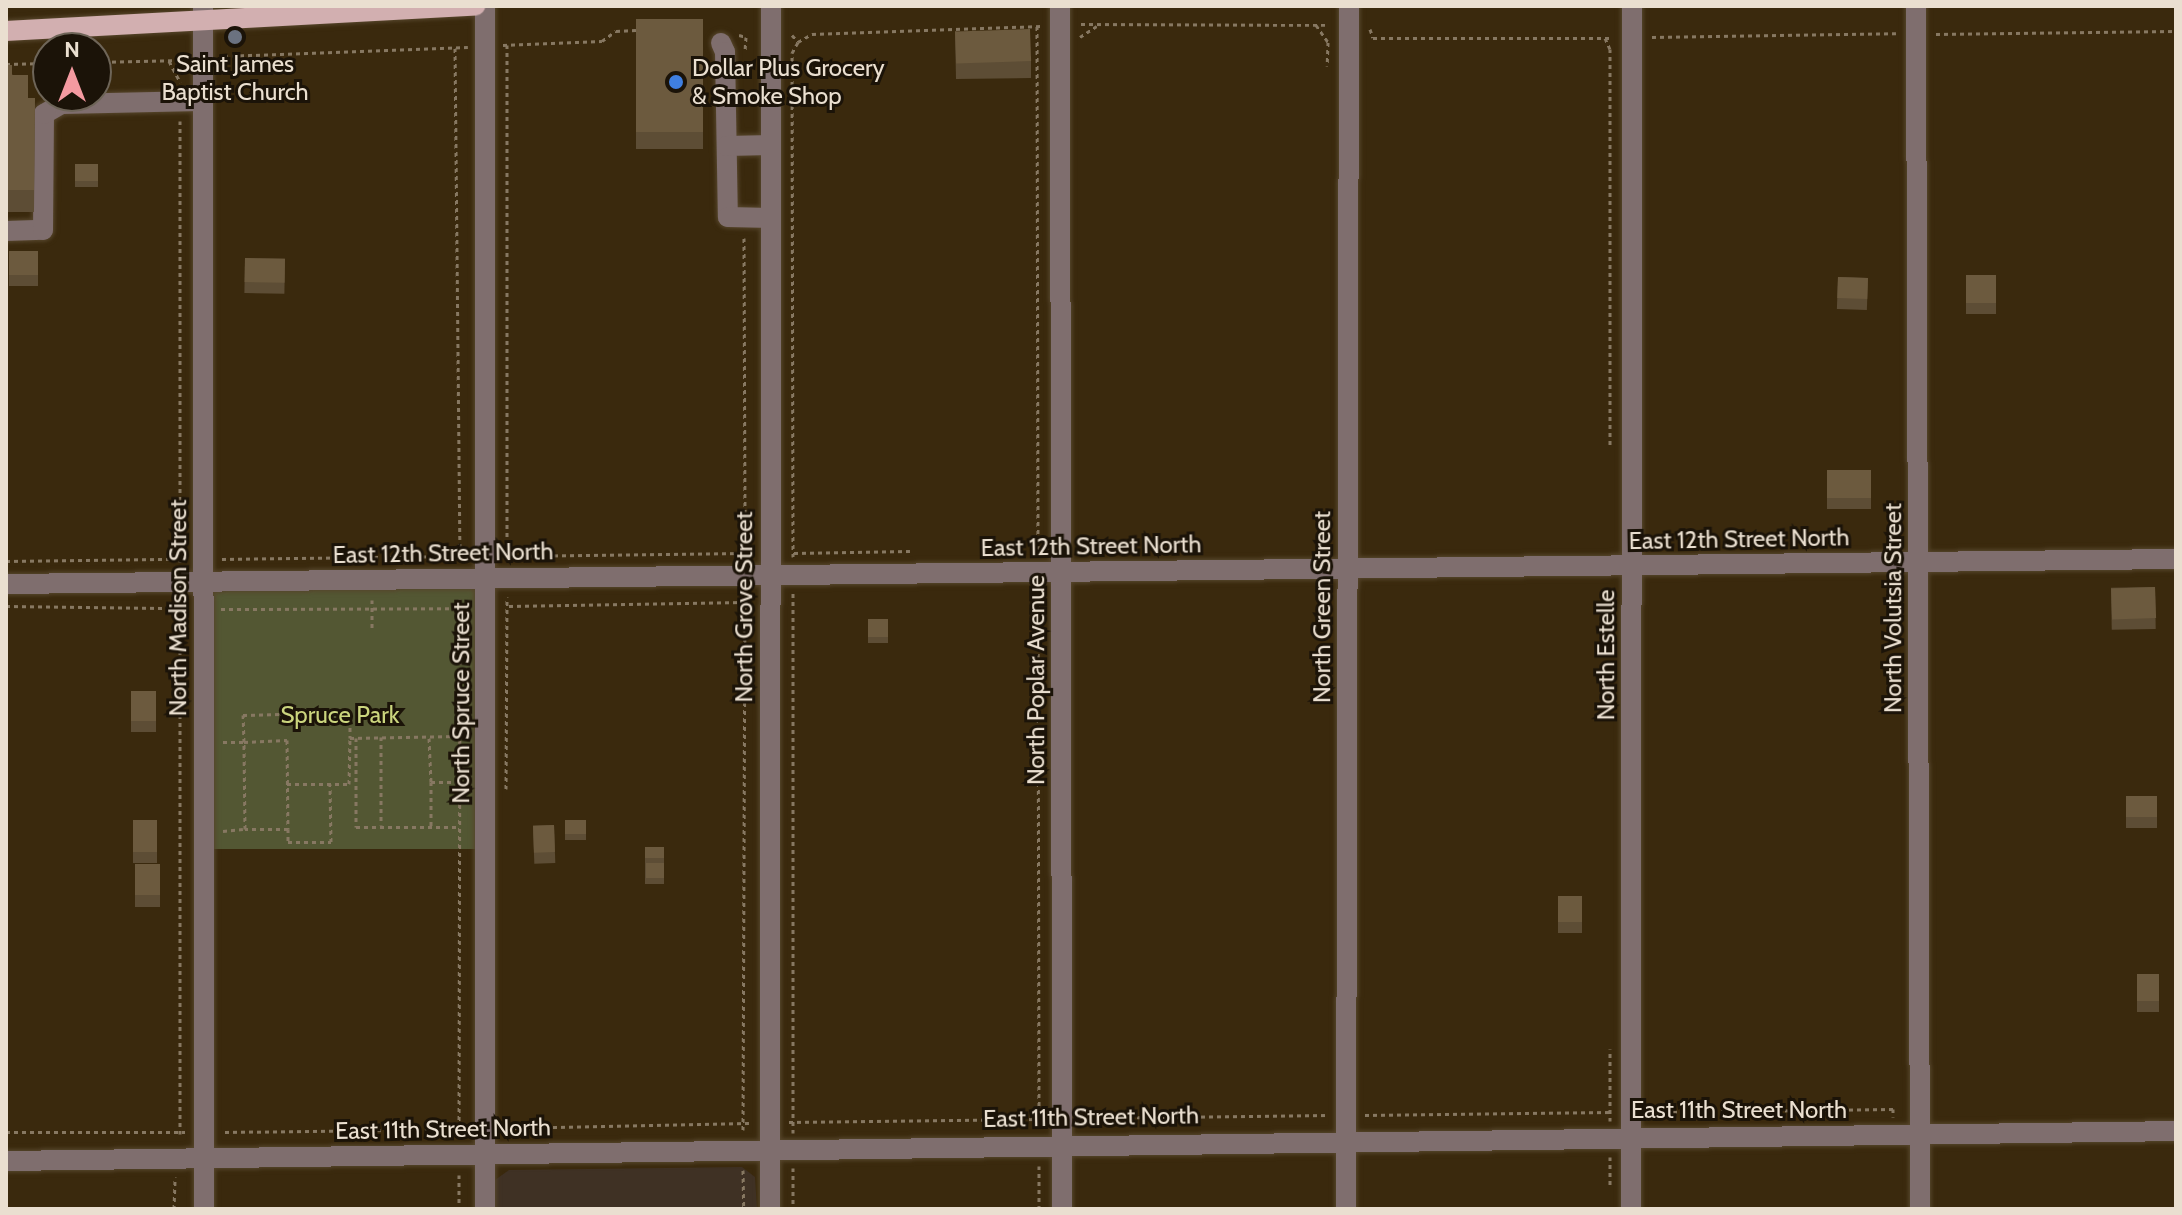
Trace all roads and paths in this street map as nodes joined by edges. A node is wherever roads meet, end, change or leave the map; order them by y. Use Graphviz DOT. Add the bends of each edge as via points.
graph roads {
  1 [pos="475,6"];
  2 [pos="485,6"];
  3 [pos="771,6"];
  4 [pos="1632,6"];
  5 [pos="1916,6"];
  6 [pos="203,15"];
  7 [pos="1060,16"];
  8 [pos="1349,16"];
  9 [pos="1037,26"];
  10 [pos="647,30"];
  11 [pos="6,31"];
  12 [pos="2176,32"];
  13 [pos="1917,33"];
  14 [pos="792,35"];
  15 [pos="1632,37"];
  16 [pos="728,38"];
  17 [pos="798,42"];
  18 [pos="485,46"];
  19 [pos="455,48"];
  20 [pos="203,58"];
  21 [pos="169,61"];
  22 [pos="112,62"];
  23 [pos="32,63"];
  24 [pos="745,63"];
  25 [pos="6,64"];
  26 [pos="180,101"];
  27 [pos="202,101"];
  28 [pos="771,145"];
  29 [pos="727,146"];
  30 [pos="744,217"];
  31 [pos="771,218"];
  32 [pos="6,231"];
  33 [pos="910,551"];
  34 [pos="745,553"];
  35 [pos="770,553"];
  36 [pos="793,553"];
  37 [pos="459,556"];
  38 [pos="487,556"];
  39 [pos="180,559"];
  40 [pos="205,559"];
  41 [pos="2176,559"];
  42 [pos="6,561"];
  43 [pos="1919,562"];
  44 [pos="1632,566"];
  45 [pos="1349,569"];
  46 [pos="1038,572"];
  47 [pos="1062,572"];
  48 [pos="745,575"];
  49 [pos="770,575"];
  50 [pos="793,575"];
  51 [pos="487,578"];
  52 [pos="460,579"];
  53 [pos="180,582"];
  54 [pos="205,582"];
  55 [pos="6,584"];
  56 [pos="372,597"];
  57 [pos="6,606"];
  58 [pos="180,608"];
  59 [pos="205,609"];
  60 [pos="372,628"];
  61 [pos="459,736"];
  62 [pos="356,737"];
  63 [pos="381,737"];
  64 [pos="429,737"];
  65 [pos="350,738"];
  66 [pos="223,742"];
  67 [pos="244,742"];
  68 [pos="431,782"];
  69 [pos="459,782"];
  70 [pos="287,784"];
  71 [pos="330,784"];
  72 [pos="381,827"];
  73 [pos="431,827"];
  74 [pos="459,827"];
  75 [pos="245,829"];
  76 [pos="288,829"];
  77 [pos="223,831"];
  78 [pos="2176,1131"];
  79 [pos="6,1132"];
  80 [pos="180,1132"];
  81 [pos="204,1133"];
  82 [pos="1920,1135"];
  83 [pos="1631,1136"];
  84 [pos="1345,1139"];
  85 [pos="1039,1144"];
  86 [pos="1062,1144"];
  87 [pos="793,1148"];
  88 [pos="743,1149"];
  89 [pos="770,1149"];
  90 [pos="459,1154"];
  91 [pos="484,1154"];
  92 [pos="177,1159"];
  93 [pos="204,1159"];
  94 [pos="6,1161"];
  95 [pos="174,1209"];
  96 [pos="204,1209"];
  97 [pos="459,1209"];
  98 [pos="485,1209"];
  99 [pos="744,1209"];
  100 [pos="770,1209"];
  101 [pos="793,1209"];
  102 [pos="1039,1209"];
  103 [pos="1062,1209"];
  104 [pos="1346,1209"];
  105 [pos="1631,1209"];
  106 [pos="1920,1209"];
  1 -- 6 [label="main road"];
  2 -- 18 [label="street, North Spruce Street"];
  3 -- 28 [label="street, North Grove Street"];
  4 -- 15 [label="street, North Estelle"];
  5 -- 13 [label="street, North Volutsia Street"];
  6 -- 11 [label="main road"];
  6 -- 20 [label="street, North Madison Street"];
  7 -- 8 [label="path"];
  7 -- 9 [label="path"];
  7 -- 47 [label="street, North Poplar Avenue"];
  8 -- 15 [label="path" via="1368,25 1373,38"];
  8 -- 45 [label="street, North Green Street"];
  9 -- 17 [label="path" via="812,34"];
  9 -- 46 [label="path"];
  10 -- 18 [label="path" via="616,31 602,41"];
  12 -- 13 [label="path"];
  13 -- 15 [label="path"];
  13 -- 43 [label="street, North Volutsia Street"];
  14 -- 17 [label="path"];
  15 -- 44 [label="street, North Estelle"];
  16 -- 24 [label="path" via="746,37"];
  16 -- 29 [label="street"];
  17 -- 36 [label="path" via="792,53"];
  18 -- 19 [label="path"];
  18 -- 38 [label="street, North Spruce Street"];
  19 -- 20 [label="path"];
  19 -- 37 [label="path"];
  20 -- 21 [label="path"];
  20 -- 27 [label="street, North Madison Street"];
  21 -- 22 [label="path"];
  21 -- 26 [label="path" via="180,77"];
  23 -- 25 [label="path"];
  26 -- 27 [label="street"];
  26 -- 32 [label="street" via="61,104 44,114 43,230"];
  26 -- 39 [label="path"];
  27 -- 40 [label="street, North Madison Street"];
  28 -- 29 [label="street"];
  28 -- 31 [label="street, North Grove Street"];
  29 -- 30 [label="street" via="728,217"];
  30 -- 31 [label="street"];
  30 -- 34 [label="path"];
  31 -- 35 [label="street, North Grove Street"];
  33 -- 36 [label="path"];
  34 -- 35 [label="path"];
  34 -- 38 [label="path"];
  34 -- 48 [label="path"];
  35 -- 36 [label="path"];
  35 -- 49 [label="street, North Grove Street"];
  36 -- 50 [label="path"];
  37 -- 38 [label="path"];
  37 -- 40 [label="path"];
  37 -- 52 [label="path"];
  38 -- 51 [label="street, North Spruce Street"];
  39 -- 40 [label="path"];
  39 -- 42 [label="path"];
  39 -- 53 [label="path"];
  40 -- 54 [label="street, North Madison Street"];
  41 -- 43 [label="street, East 12th Street North"];
  43 -- 44 [label="street, East 12th Street North"];
  43 -- 82 [label="street, North Volutsia Street"];
  44 -- 45 [label="street, East 12th Street North"];
  44 -- 83 [label="street, North Estelle"];
  45 -- 47 [label="street, East 12th Street North"];
  45 -- 84 [label="street, North Green Street"];
  46 -- 47 [label="street, East 12th Street North"];
  46 -- 50 [label="street, East 12th Street North"];
  46 -- 85 [label="path"];
  47 -- 86 [label="street, North Poplar Avenue"];
  48 -- 49 [label="street, East 12th Street North"];
  48 -- 51 [label="street, East 12th Street North"];
  48 -- 88 [label="path"];
  49 -- 50 [label="street, East 12th Street North"];
  49 -- 89 [label="street, North Grove Street"];
  50 -- 87 [label="path"];
  51 -- 52 [label="street, East 12th Street North"];
  51 -- 91 [label="street, North Spruce Street"];
  52 -- 54 [label="street, East 12th Street North"];
  52 -- 61 [label="path"];
  53 -- 54 [label="street, East 12th Street North"];
  53 -- 55 [label="street, East 12th Street North"];
  53 -- 58 [label="path"];
  54 -- 59 [label="street, North Madison Street"];
  56 -- 60 [label="path"];
  57 -- 58 [label="path"];
  58 -- 59 [label="path"];
  58 -- 80 [label="path"];
  59 -- 81 [label="street, North Madison Street"];
  61 -- 64 [label="path"];
  61 -- 69 [label="path"];
  62 -- 63 [label="path"];
  62 -- 65 [label="path"];
  62 -- 72 [label="path" via="356,827"];
  63 -- 64 [label="path"];
  63 -- 72 [label="path"];
  64 -- 68 [label="path"];
  65 -- 67 [label="path" via="350,712 243,715"];
  65 -- 71 [label="path" via="349,784"];
  66 -- 67 [label="path"];
  67 -- 70 [label="path" via="287,740"];
  67 -- 75 [label="path"];
  68 -- 69 [label="path"];
  68 -- 73 [label="path"];
  69 -- 74 [label="path"];
  70 -- 71 [label="path"];
  70 -- 76 [label="path"];
  71 -- 76 [label="path" via="331,842 288,842"];
  72 -- 73 [label="path"];
  73 -- 74 [label="path"];
  74 -- 90 [label="path"];
  75 -- 76 [label="path"];
  75 -- 77 [label="path"];
  78 -- 82 [label="street, East 11th Street North"];
  79 -- 80 [label="path"];
  80 -- 81 [label="path"];
  80 -- 92 [label="path"];
  81 -- 93 [label="street, North Madison Street"];
  82 -- 83 [label="street, East 11th Street North"];
  82 -- 106 [label="street, North Volutsia Street"];
  83 -- 84 [label="street, East 11th Street North"];
  83 -- 105 [label="street, North Estelle"];
  84 -- 86 [label="street, East 11th Street North"];
  84 -- 104 [label="street, North Green Street"];
  85 -- 86 [label="street, East 11th Street North"];
  85 -- 87 [label="street, East 11th Street North"];
  85 -- 102 [label="path"];
  86 -- 103 [label="street, North Poplar Avenue"];
  87 -- 89 [label="street, East 11th Street North"];
  87 -- 101 [label="path"];
  88 -- 89 [label="street, East 11th Street North"];
  88 -- 91 [label="street, East 11th Street North"];
  88 -- 99 [label="path"];
  89 -- 100 [label="street, North Grove Street"];
  90 -- 91 [label="street, East 11th Street North"];
  90 -- 93 [label="street, East 11th Street North"];
  90 -- 97 [label="path"];
  91 -- 98 [label="street, North Spruce Street"];
  92 -- 93 [label="street, East 11th Street North"];
  92 -- 94 [label="street, East 11th Street North"];
  92 -- 95 [label="path"];
  93 -- 96 [label="street, North Madison Street"];
}
